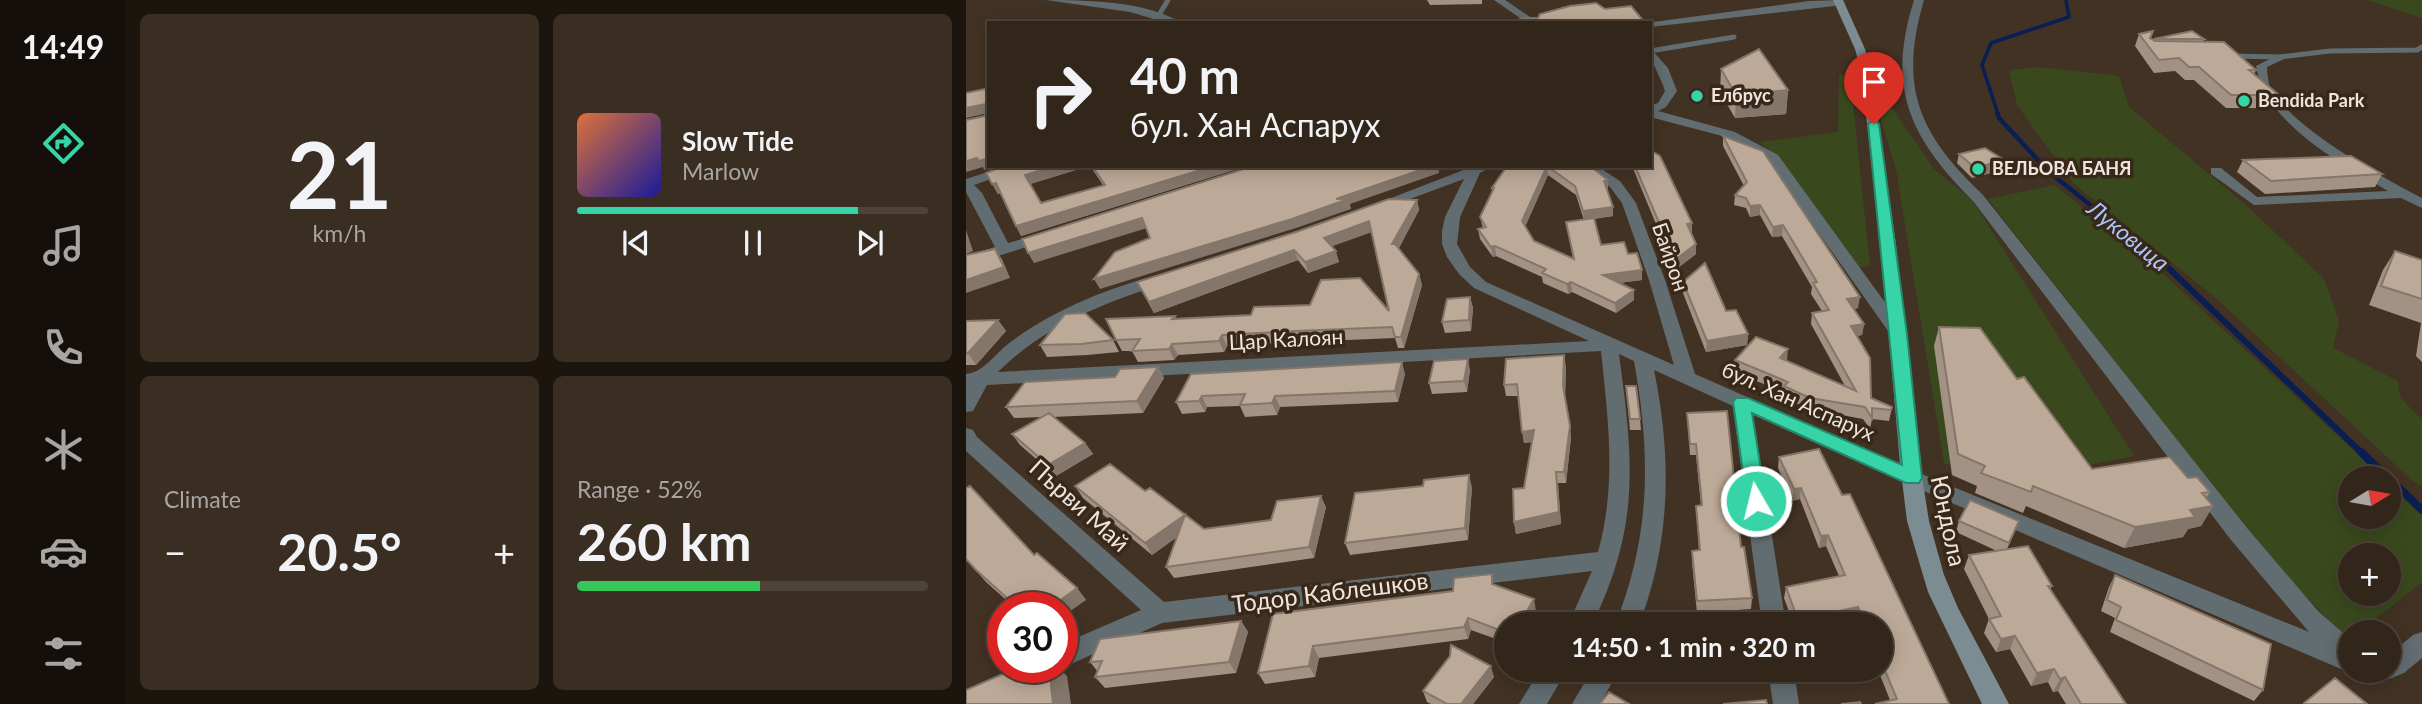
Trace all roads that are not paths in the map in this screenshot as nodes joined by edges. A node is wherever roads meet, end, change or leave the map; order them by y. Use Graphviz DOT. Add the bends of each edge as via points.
graph roads {
  1 [pos="1051,0"];
  2 [pos="1168,0"];
  3 [pos="1499,0"];
  4 [pos="1919,0"];
  5 [pos="1839,2"];
  6 [pos="1159,15"];
  7 [pos="1172,21"];
  8 [pos="1530,21"];
  9 [pos="1652,24"];
  10 [pos="1734,37"];
  11 [pos="2422,47"];
  12 [pos="2221,49"];
  13 [pos="1652,51"];
  14 [pos="1652,54"];
  15 [pos="2229,56"];
  16 [pos="2280,57"];
  17 [pos="2238,63"];
  18 [pos="1652,111"];
  19 [pos="1652,113"];
  20 [pos="1017,168"];
  21 [pos="1477,168"];
  22 [pos="1591,168"];
  23 [pos="2216,171"];
  24 [pos="966,184"];
  25 [pos="2403,194"];
  26 [pos="2422,204"];
  27 [pos="1363,211"];
  28 [pos="1055,234"];
  29 [pos="1004,250"];
  30 [pos="966,261"];
  31 [pos="1179,273"];
  32 [pos="1899,334"];
  33 [pos="1609,345"];
  34 [pos="1643,360"];
  35 [pos="1687,378"];
  36 [pos="974,380"];
  37 [pos="1742,402"];
  38 [pos="966,406"];
  39 [pos="966,435"];
  40 [pos="1912,478"];
  41 [pos="1606,560"];
  42 [pos="1585,612"];
  43 [pos="1631,612"];
  44 [pos="1772,612"];
  45 [pos="1160,614"];
  46 [pos="2422,643"];
  47 [pos="2338,644"];
  48 [pos="1078,649"];
  49 [pos="2338,656"];
  50 [pos="2401,660"];
  51 [pos="1547,682"];
  52 [pos="1599,682"];
  53 [pos="1783,682"];
  54 [pos="1532,704"];
  55 [pos="1585,704"];
  56 [pos="1786,704"];
  57 [pos="1996,704"];
  1 -- 6 [label="street"];
  2 -- 6 [label="lane"];
  3 -- 8 [label="street"];
  4 -- 47 [label="street" via="1907,66 1910,99 1937,156 1978,198 2239,534"];
  5 -- 9 [label="street"];
  5 -- 32 [label="main road, Юндола" via="1866,71"];
  6 -- 7 [label="street"];
  10 -- 13 [label="lane"];
  11 -- 16 [label="lane"];
  12 -- 15 [label="lane"];
  14 -- 18 [label="street" via="1671,91"];
  15 -- 16 [label="lane"];
  15 -- 17 [label="lane"];
  16 -- 25 [label="street" via="2261,66 2260,82 2285,113 2344,160"];
  19 -- 32 [label="street" via="1759,146 1773,158"];
  20 -- 24 [label="street"];
  21 -- 27 [label="street"];
  21 -- 33 [label="street, бул. Хан Аспарух" via="1448,235 1451,254 1462,271 1480,285"];
  22 -- 35 [label="street, Байрон" via="1615,184 1629,203"];
  23 -- 25 [label="street" via="2254,201"];
  24 -- 29 [label="street"];
  25 -- 26 [label="street"];
  28 -- 29 [label="street"];
  29 -- 30 [label="street"];
  31 -- 36 [label="street" via="1052,322"];
  32 -- 40 [label="main road, Юндола"];
  33 -- 34 [label="street, бул. Хан Аспарух"];
  33 -- 36 [label="street, Цар Калоян"];
  33 -- 41 [label="street" via="1621,457 1618,509"];
  34 -- 35 [label="street, бул. Хан Аспарух"];
  34 -- 43 [label="street" via="1656,433 1658,493 1649,551"];
  35 -- 37 [label="street, бул. Хан Аспарух"];
  36 -- 38 [label="street"];
  37 -- 40 [label="street, бул. Хан Аспарух"];
  37 -- 44 [label="street"];
  39 -- 45 [label="street, Първи Май"];
  40 -- 49 [label="street, бул. Хан Аспарух"];
  40 -- 57 [label="main road, Юндола" via="1932,574"];
  41 -- 42 [label="street"];
  41 -- 45 [label="street, Тодор Каблешков"];
  45 -- 48 [label="street, Тодор Каблешков"];
  46 -- 50 [label="street"];
  51 -- 54 [label="street"];
  52 -- 55 [label="street"];
  53 -- 56 [label="street"];
}
